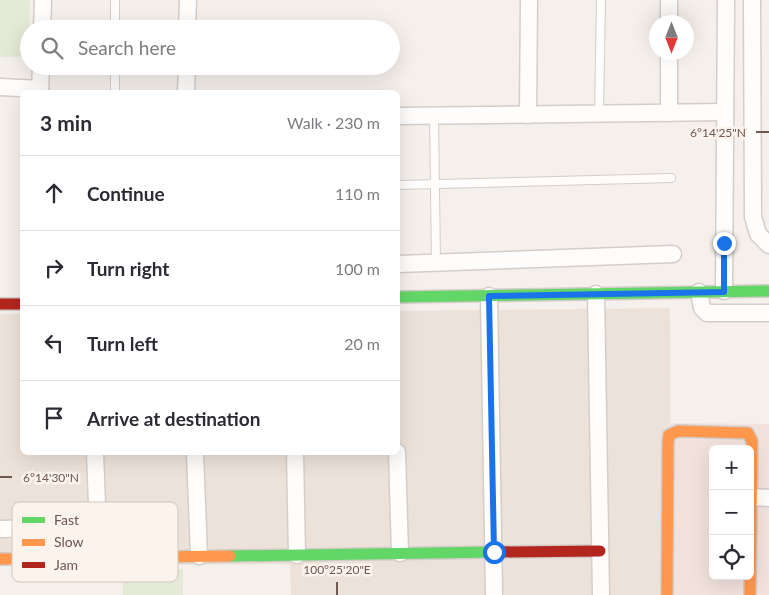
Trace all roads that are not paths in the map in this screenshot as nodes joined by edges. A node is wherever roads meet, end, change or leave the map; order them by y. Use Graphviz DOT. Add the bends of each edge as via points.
graph roads {
  1 [pos="42,0"];
  2 [pos="115,0"];
  3 [pos="188,0"];
  4 [pos="529,0"];
  5 [pos="601,0"];
  6 [pos="669,0"];
  7 [pos="726,0"];
  8 [pos="752,0"];
  9 [pos="669,15"];
  10 [pos="42,20"];
  11 [pos="115,20"];
  12 [pos="187,20"];
  13 [pos="669,60"];
  14 [pos="41,75"];
  15 [pos="115,75"];
  16 [pos="187,75"];
  17 [pos="0,87"];
  18 [pos="30,90"];
  19 [pos="40,90"];
  20 [pos="115,90"];
  21 [pos="186,90"];
  22 [pos="725,112"];
  23 [pos="669,113"];
  24 [pos="599,114"];
  25 [pos="528,115"];
  26 [pos="400,116"];
  27 [pos="434,116"];
  28 [pos="671,178"];
  29 [pos="435,184"];
  30 [pos="400,185"];
  31 [pos="769,245"];
  32 [pos="673,254"];
  33 [pos="436,263"];
  34 [pos="400,264"];
  35 [pos="769,291"];
  36 [pos="700,292"];
  37 [pos="724,292"];
  38 [pos="596,294"];
  39 [pos="489,296"];
  40 [pos="400,297"];
  41 [pos="0,304"];
  42 [pos="20,304"];
  43 [pos="769,313"];
  44 [pos="95,455"];
  45 [pos="195,455"];
  46 [pos="295,455"];
  47 [pos="397,455"];
  48 [pos="752,490"];
  49 [pos="754,497"];
  50 [pos="769,498"];
  51 [pos="94,502"];
  52 [pos="751,535"];
  53 [pos="600,550"];
  54 [pos="494,552"];
  55 [pos="400,553"];
  56 [pos="297,555"];
  57 [pos="178,556"];
  58 [pos="199,556"];
  59 [pos="494,595"];
  60 [pos="601,595"];
  61 [pos="667,595"];
  62 [pos="750,595"];
  1 -- 10 [label="street"];
  2 -- 11 [label="lane"];
  3 -- 12 [label="street"];
  4 -- 25 [label="street"];
  5 -- 24 [label="lane"];
  6 -- 9 [label="street"];
  7 -- 22 [label="street"];
  8 -- 31 [label="street" via="753,217 758,234"];
  13 -- 23 [label="street"];
  14 -- 19 [label="street"];
  15 -- 20 [label="lane"];
  16 -- 21 [label="street"];
  17 -- 18 [label="street"];
  22 -- 23 [label="street"];
  22 -- 37 [label="street"];
  23 -- 24 [label="street"];
  24 -- 25 [label="street"];
  25 -- 27 [label="street"];
  26 -- 27 [label="street"];
  27 -- 29 [label="lane"];
  28 -- 29 [label="lane"];
  29 -- 30 [label="lane"];
  29 -- 33 [label="lane"];
  32 -- 33 [label="street"];
  33 -- 34 [label="street"];
  35 -- 37 [label="street"];
  36 -- 37 [label="street"];
  36 -- 38 [label="street"];
  36 -- 43 [label="street" via="702,308 707,313"];
  38 -- 39 [label="street"];
  38 -- 53 [label="street"];
  39 -- 40 [label="street"];
  39 -- 54 [label="street"];
  41 -- 42 [label="street"];
  44 -- 51 [label="street"];
  45 -- 58 [label="street"];
  46 -- 56 [label="street"];
  47 -- 55 [label="street"];
  48 -- 61 [label="street" via="752,441 748,433 678,431 669,434"];
  49 -- 50 [label="street"];
  52 -- 62 [label="street"];
  53 -- 54 [label="street"];
  53 -- 60 [label="street"];
  54 -- 55 [label="street"];
  54 -- 59 [label="street"];
  55 -- 56 [label="street"];
  56 -- 58 [label="street"];
  57 -- 58 [label="street"];
}
